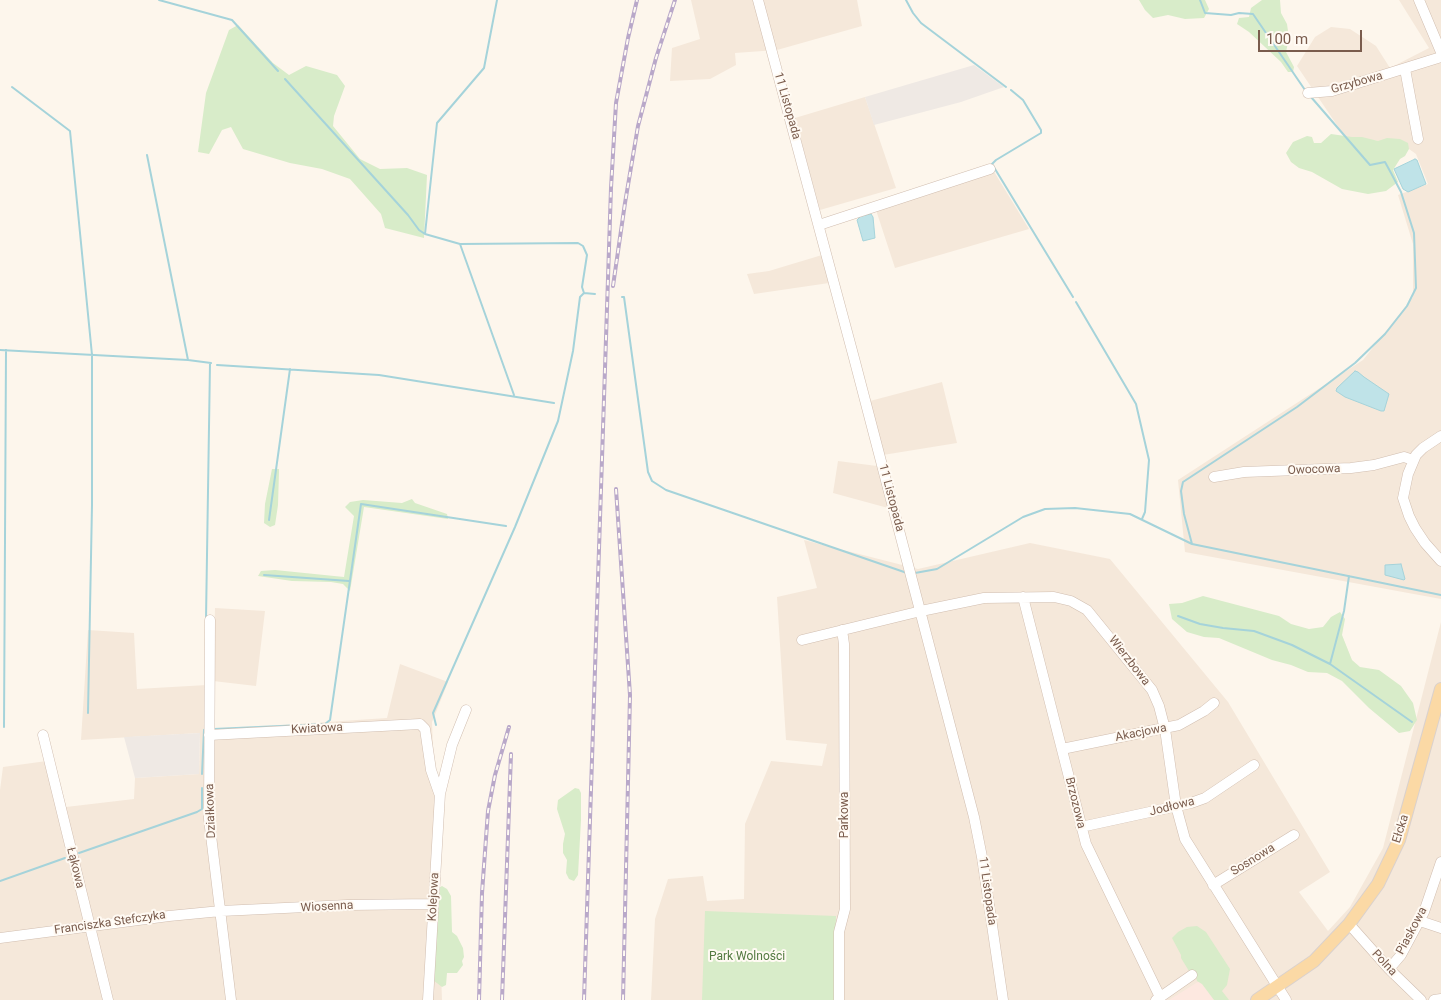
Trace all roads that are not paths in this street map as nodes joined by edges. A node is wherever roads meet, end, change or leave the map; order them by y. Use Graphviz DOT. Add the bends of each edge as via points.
graph roads {
  1 [pos="758,0"];
  2 [pos="1419,0"];
  3 [pos="1441,52"];
  4 [pos="1441,57"];
  5 [pos="1405,69"];
  6 [pos="1308,92"];
  7 [pos="1418,139"];
  8 [pos="990,169"];
  9 [pos="819,225"];
  10 [pos="1441,436"];
  11 [pos="1413,460"];
  12 [pos="1214,478"];
  13 [pos="1441,561"];
  14 [pos="1023,597"];
  15 [pos="921,611"];
  16 [pos="210,620"];
  17 [pos="842,630"];
  18 [pos="802,640"];
  19 [pos="1441,689"];
  20 [pos="1214,703"];
  21 [pos="466,710"];
  22 [pos="423,726"];
  23 [pos="1165,729"];
  24 [pos="43,735"];
  25 [pos="210,735"];
  26 [pos="1062,749"];
  27 [pos="1254,765"];
  28 [pos="440,794"];
  29 [pos="1176,806"];
  30 [pos="1081,828"];
  31 [pos="1294,835"];
  32 [pos="1441,862"];
  33 [pos="1212,886"];
  34 [pos="434,904"];
  35 [pos="221,911"];
  36 [pos="1420,920"];
  37 [pos="1349,924"];
  38 [pos="89,926"];
  39 [pos="1441,928"];
  40 [pos="0,938"];
  41 [pos="1389,969"];
  42 [pos="1192,976"];
  43 [pos="1275,985"];
  44 [pos="1158,999"];
  45 [pos="1441,999"];
  46 [pos="108,1000"];
  47 [pos="231,1000"];
  48 [pos="428,1000"];
  49 [pos="839,1000"];
  50 [pos="1003,1000"];
  51 [pos="1247,1000"];
  52 [pos="1257,1000"];
  53 [pos="1286,1000"];
  54 [pos="1421,1000"];
  55 [pos="1434,1000"];
  1 -- 9 [label="street, 11 Listopada"];
  2 -- 3 [label="street"];
  4 -- 5 [label="street, Grzybowa"];
  5 -- 6 [label="street, Grzybowa" via="1332,91"];
  5 -- 7 [label="street"];
  8 -- 9 [label="street"];
  9 -- 15 [label="street, 11 Listopada"];
  10 -- 11 [label="street" via="1423,448"];
  11 -- 12 [label="street, Owocowa" via="1404,457 1351,468 1244,472"];
  11 -- 13 [label="street" via="1403,498 1415,528"];
  14 -- 15 [label="street, Wierzbowa" via="972,600"];
  14 -- 23 [label="street, Wierzbowa" via="1064,599 1087,610 1152,690"];
  14 -- 26 [label="street, Brzozowa"];
  15 -- 17 [label="street, Wierzbowa"];
  15 -- 50 [label="street, 11 Listopada" via="974,817"];
  16 -- 25 [label="street, Działkowa"];
  17 -- 18 [label="street, Wierzbowa"];
  17 -- 49 [label="street, Parkowa" via="845,909 839,932"];
  19 -- 37 [label="main road, Ełcka" via="1399,840 1378,884"];
  20 -- 23 [label="street, Akacjowa" via="1190,720"];
  21 -- 28 [label="street, Kolejowa" via="452,746"];
  22 -- 25 [label="street, Kwiatowa"];
  22 -- 28 [label="street, Kolejowa" via="431,770"];
  23 -- 26 [label="street, Akacjowa"];
  23 -- 29 [label="street, Wierzbowa"];
  24 -- 38 [label="street, Łąkowa"];
  25 -- 35 [label="street, Działkowa" via="209,819"];
  26 -- 30 [label="street, Brzozowa"];
  27 -- 29 [label="street, Jodłowa" via="1205,798"];
  28 -- 34 [label="street, Kolejowa"];
  29 -- 30 [label="street, Jodłowa"];
  29 -- 33 [label="street, Wierzbowa" via="1188,846"];
  30 -- 44 [label="street, Brzozowa" via="1090,855"];
  31 -- 33 [label="street, Sosnowa"];
  32 -- 36 [label="street, Piaskowa"];
  33 -- 43 [label="street, Wierzbowa"];
  34 -- 35 [label="street, Wiosenna"];
  34 -- 48 [label="street, Kolejowa"];
  35 -- 38 [label="street, Franciszka Stefczyka"];
  35 -- 47 [label="street, Działkowa"];
  36 -- 39 [label="street"];
  36 -- 41 [label="street, Piaskowa" via="1401,955"];
  37 -- 41 [label="street, Polna"];
  37 -- 43 [label="main road, Ełcka" via="1314,961"];
  38 -- 40 [label="street, Franciszka Stefczyka"];
  38 -- 46 [label="street, Łąkowa"];
  41 -- 54 [label="street, Polna"];
  42 -- 44 [label="street"];
  43 -- 51 [label="main road, Ełcka"];
  43 -- 52 [label="main road, Ełcka"];
  43 -- 53 [label="street, Wierzbowa"];
  45 -- 55 [label="street"];
}
